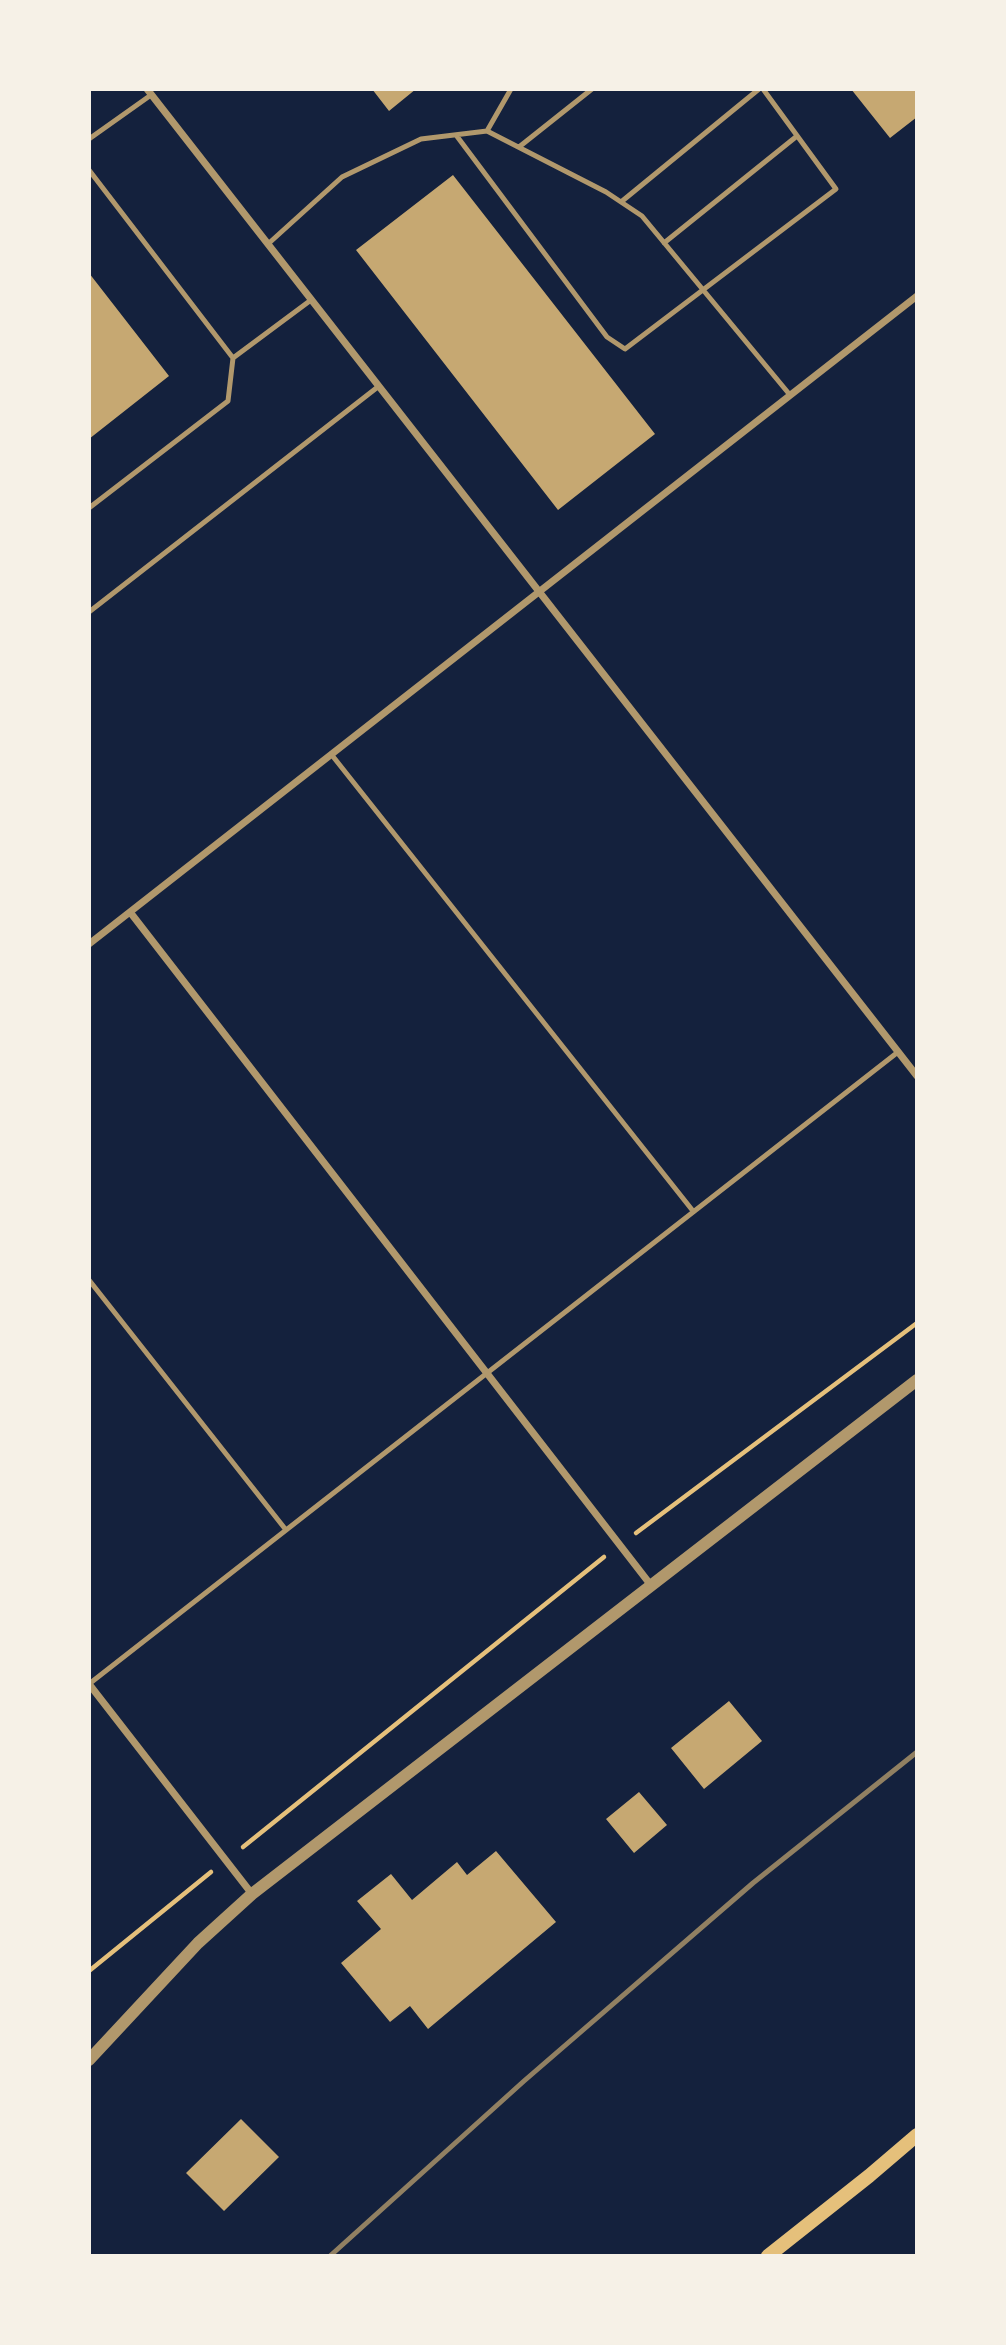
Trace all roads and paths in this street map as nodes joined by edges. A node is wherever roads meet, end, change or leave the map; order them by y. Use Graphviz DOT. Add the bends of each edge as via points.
graph roads {
  1 [pos="511,89"];
  2 [pos="592,89"];
  3 [pos="762,89"];
  4 [pos="149,92"];
  5 [pos="487,131"];
  6 [pos="456,135"];
  7 [pos="797,136"];
  8 [pos="89,139"];
  9 [pos="519,147"];
  10 [pos="89,170"];
  11 [pos="621,202"];
  12 [pos="664,243"];
  13 [pos="268,244"];
  14 [pos="702,289"];
  15 [pos="917,296"];
  16 [pos="311,300"];
  17 [pos="233,358"];
  18 [pos="379,386"];
  19 [pos="790,396"];
  20 [pos="89,508"];
  21 [pos="540,591"];
  22 [pos="89,612"];
  23 [pos="331,754"];
  24 [pos="130,912"];
  25 [pos="89,944"];
  26 [pos="898,1052"];
  27 [pos="917,1076"];
  28 [pos="693,1211"];
  29 [pos="89,1280"];
  30 [pos="917,1323"];
  31 [pos="486,1372"];
  32 [pos="917,1380"];
  33 [pos="286,1530"];
  34 [pos="620,1545"];
  35 [pos="650,1584"];
  36 [pos="89,1684"];
  37 [pos="226,1860"];
  38 [pos="252,1894"];
  39 [pos="89,1970"];
  40 [pos="89,2060"];
  41 [pos="917,2135"];
  42 [pos="768,2256"];
  1 -- 5 [label="lane"];
  2 -- 9 [label="lane"];
  3 -- 7 [label="lane"];
  3 -- 11 [label="lane"];
  4 -- 8 [label="lane"];
  4 -- 13 [label="street"];
  5 -- 6 [label="lane"];
  5 -- 9 [label="lane"];
  6 -- 13 [label="lane" via="421,139 342,177"];
  6 -- 14 [label="lane" via="607,337 625,349"];
  7 -- 12 [label="lane"];
  7 -- 14 [label="lane" via="836,189"];
  9 -- 11 [label="lane"];
  10 -- 17 [label="lane"];
  11 -- 12 [label="lane" via="642,216"];
  12 -- 14 [label="lane"];
  13 -- 16 [label="street"];
  14 -- 19 [label="lane"];
  15 -- 19 [label="street"];
  16 -- 17 [label="lane"];
  16 -- 18 [label="street"];
  17 -- 20 [label="lane" via="228,401"];
  18 -- 21 [label="street"];
  18 -- 22 [label="lane"];
  19 -- 21 [label="street"];
  21 -- 23 [label="street"];
  21 -- 26 [label="street"];
  23 -- 24 [label="street"];
  23 -- 28 [label="lane"];
  24 -- 25 [label="street"];
  24 -- 31 [label="street"];
  26 -- 27 [label="street"];
  26 -- 28 [label="lane"];
  28 -- 31 [label="lane"];
  29 -- 33 [label="lane"];
  30 -- 34 [label="path"];
  31 -- 33 [label="lane"];
  31 -- 34 [label="street"];
  32 -- 35 [label="street"];
  33 -- 36 [label="lane"];
  34 -- 35 [label="street"];
  34 -- 37 [label="path"];
  35 -- 38 [label="street"];
  36 -- 37 [label="street"];
  37 -- 38 [label="street"];
  37 -- 39 [label="path"];
  38 -- 40 [label="street" via="198,1943"];
  41 -- 42 [label="main road"];
}
